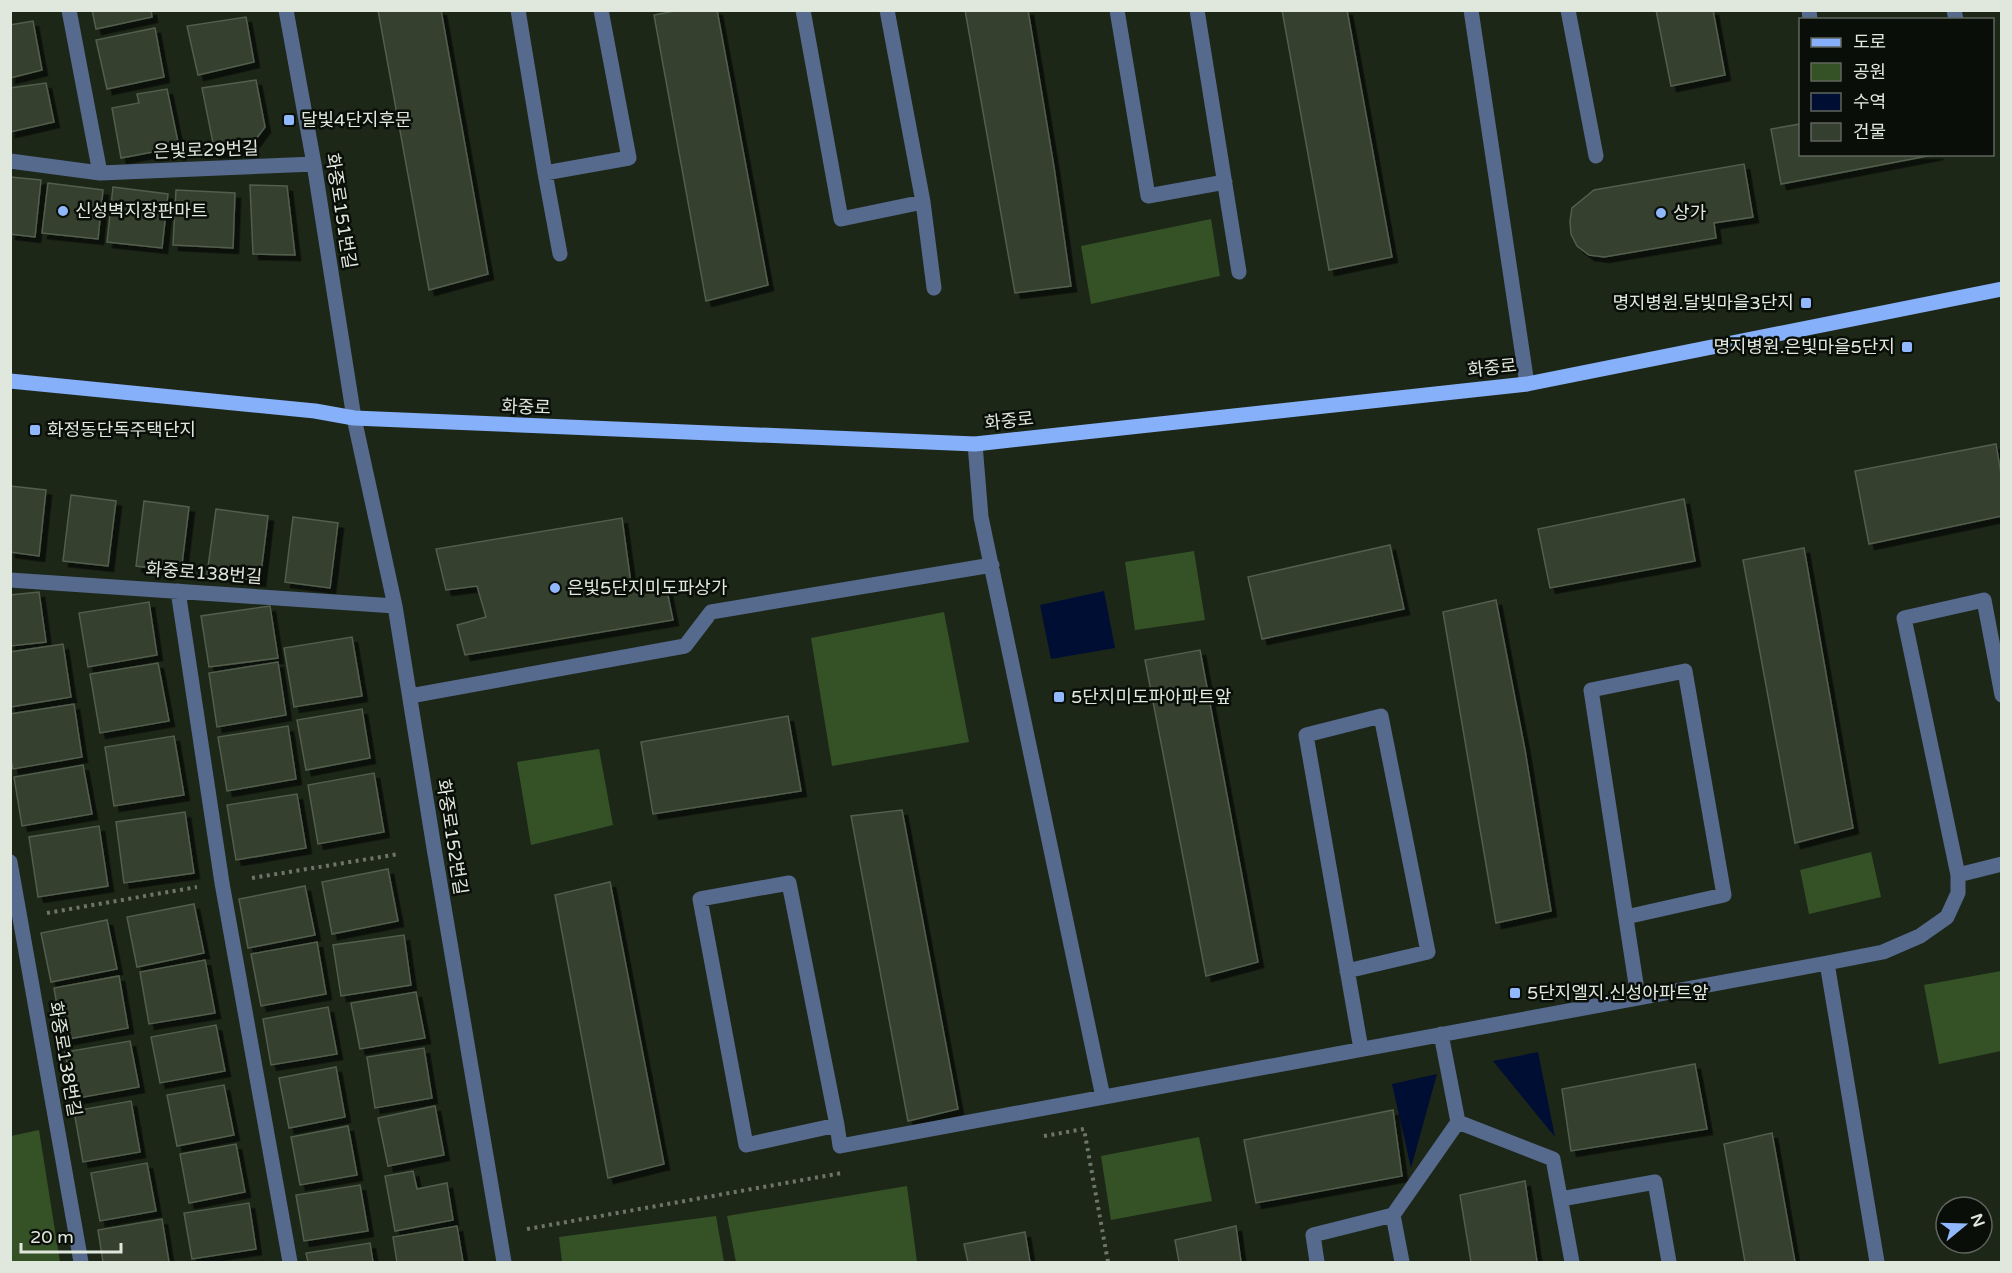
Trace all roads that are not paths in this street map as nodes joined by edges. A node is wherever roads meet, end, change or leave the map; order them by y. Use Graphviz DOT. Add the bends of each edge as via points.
graph roads {
  1 [pos="69,10"];
  2 [pos="286,10"];
  3 [pos="518,10"];
  4 [pos="601,10"];
  5 [pos="803,10"];
  6 [pos="887,10"];
  7 [pos="1117,10"];
  8 [pos="1197,10"];
  9 [pos="1471,10"];
  10 [pos="1568,10"];
  11 [pos="1596,156"];
  12 [pos="10,161"];
  13 [pos="314,164"];
  14 [pos="100,173"];
  15 [pos="545,173"];
  16 [pos="1225,182"];
  17 [pos="923,202"];
  18 [pos="560,254"];
  19 [pos="1239,272"];
  20 [pos="934,288"];
  21 [pos="2001,289"];
  22 [pos="10,381"];
  23 [pos="1527,384"];
  24 [pos="354,418"];
  25 [pos="975,444"];
  26 [pos="992,565"];
  27 [pos="10,580"];
  28 [pos="178,591"];
  29 [pos="395,606"];
  30 [pos="2001,695"];
  31 [pos="410,696"];
  32 [pos="10,862"];
  33 [pos="2001,864"];
  34 [pos="1958,875"];
  35 [pos="1626,918"];
  36 [pos="1827,963"];
  37 [pos="1347,971"];
  38 [pos="1638,997"];
  39 [pos="1441,1034"];
  40 [pos="1362,1049"];
  41 [pos="1103,1097"];
  42 [pos="1458,1122"];
  43 [pos="837,1125"];
  44 [pos="1561,1199"];
  45 [pos="1393,1215"];
  46 [pos="81,1263"];
  47 [pos="290,1263"];
  48 [pos="504,1263"];
  49 [pos="1317,1263"];
  50 [pos="1402,1263"];
  51 [pos="1572,1263"];
  52 [pos="1669,1263"];
  53 [pos="1877,1263"];
  1 -- 14 [label="street"];
  2 -- 13 [label="street, 화중로151번길"];
  3 -- 15 [label="street"];
  4 -- 15 [label="street" via="629,158"];
  5 -- 17 [label="street" via="841,219"];
  6 -- 17 [label="street"];
  7 -- 16 [label="street" via="1148,195"];
  8 -- 16 [label="street"];
  9 -- 23 [label="street"];
  10 -- 11 [label="street"];
  12 -- 14 [label="street, 은빛로29번길"];
  13 -- 14 [label="street, 은빛로29번길"];
  13 -- 24 [label="street, 화중로151번길"];
  15 -- 18 [label="street"];
  16 -- 19 [label="street"];
  17 -- 20 [label="street"];
  21 -- 23 [label="main road, 화중로"];
  22 -- 24 [label="main road, 화중로"];
  23 -- 25 [label="main road, 화중로"];
  24 -- 25 [label="main road, 화중로"];
  24 -- 29 [label="street, 화중로152번길"];
  25 -- 26 [label="street" via="981,517"];
  26 -- 31 [label="street" via="711,612 685,646"];
  26 -- 41 [label="street"];
  27 -- 28 [label="street, 화중로138번길"];
  28 -- 29 [label="street, 화중로138번길"];
  28 -- 47 [label="street" via="222,883"];
  29 -- 31 [label="street, 화중로152번길"];
  30 -- 34 [label="street" via="1984,600 1904,618"];
  31 -- 48 [label="street, 화중로152번길"];
  32 -- 46 [label="street, 화중로138번길"];
  33 -- 34 [label="street"];
  34 -- 36 [label="street" via="1958,893 1947,916 1920,936 1883,952"];
  35 -- 35 [label="street" via="1724,895 1685,671 1591,690"];
  35 -- 38 [label="street"];
  36 -- 38 [label="street"];
  36 -- 53 [label="street"];
  37 -- 37 [label="street" via="1306,735 1381,716 1428,952"];
  37 -- 40 [label="street"];
  38 -- 39 [label="street"];
  39 -- 40 [label="street"];
  39 -- 42 [label="street"];
  40 -- 41 [label="street"];
  41 -- 43 [label="street" via="840,1146"];
  42 -- 44 [label="street" via="1552,1159"];
  42 -- 45 [label="street"];
  43 -- 43 [label="street" via="789,883 700,899 746,1145"];
  44 -- 51 [label="street"];
  44 -- 52 [label="street" via="1655,1182"];
  45 -- 49 [label="street" via="1313,1235"];
  45 -- 50 [label="street"];
}
